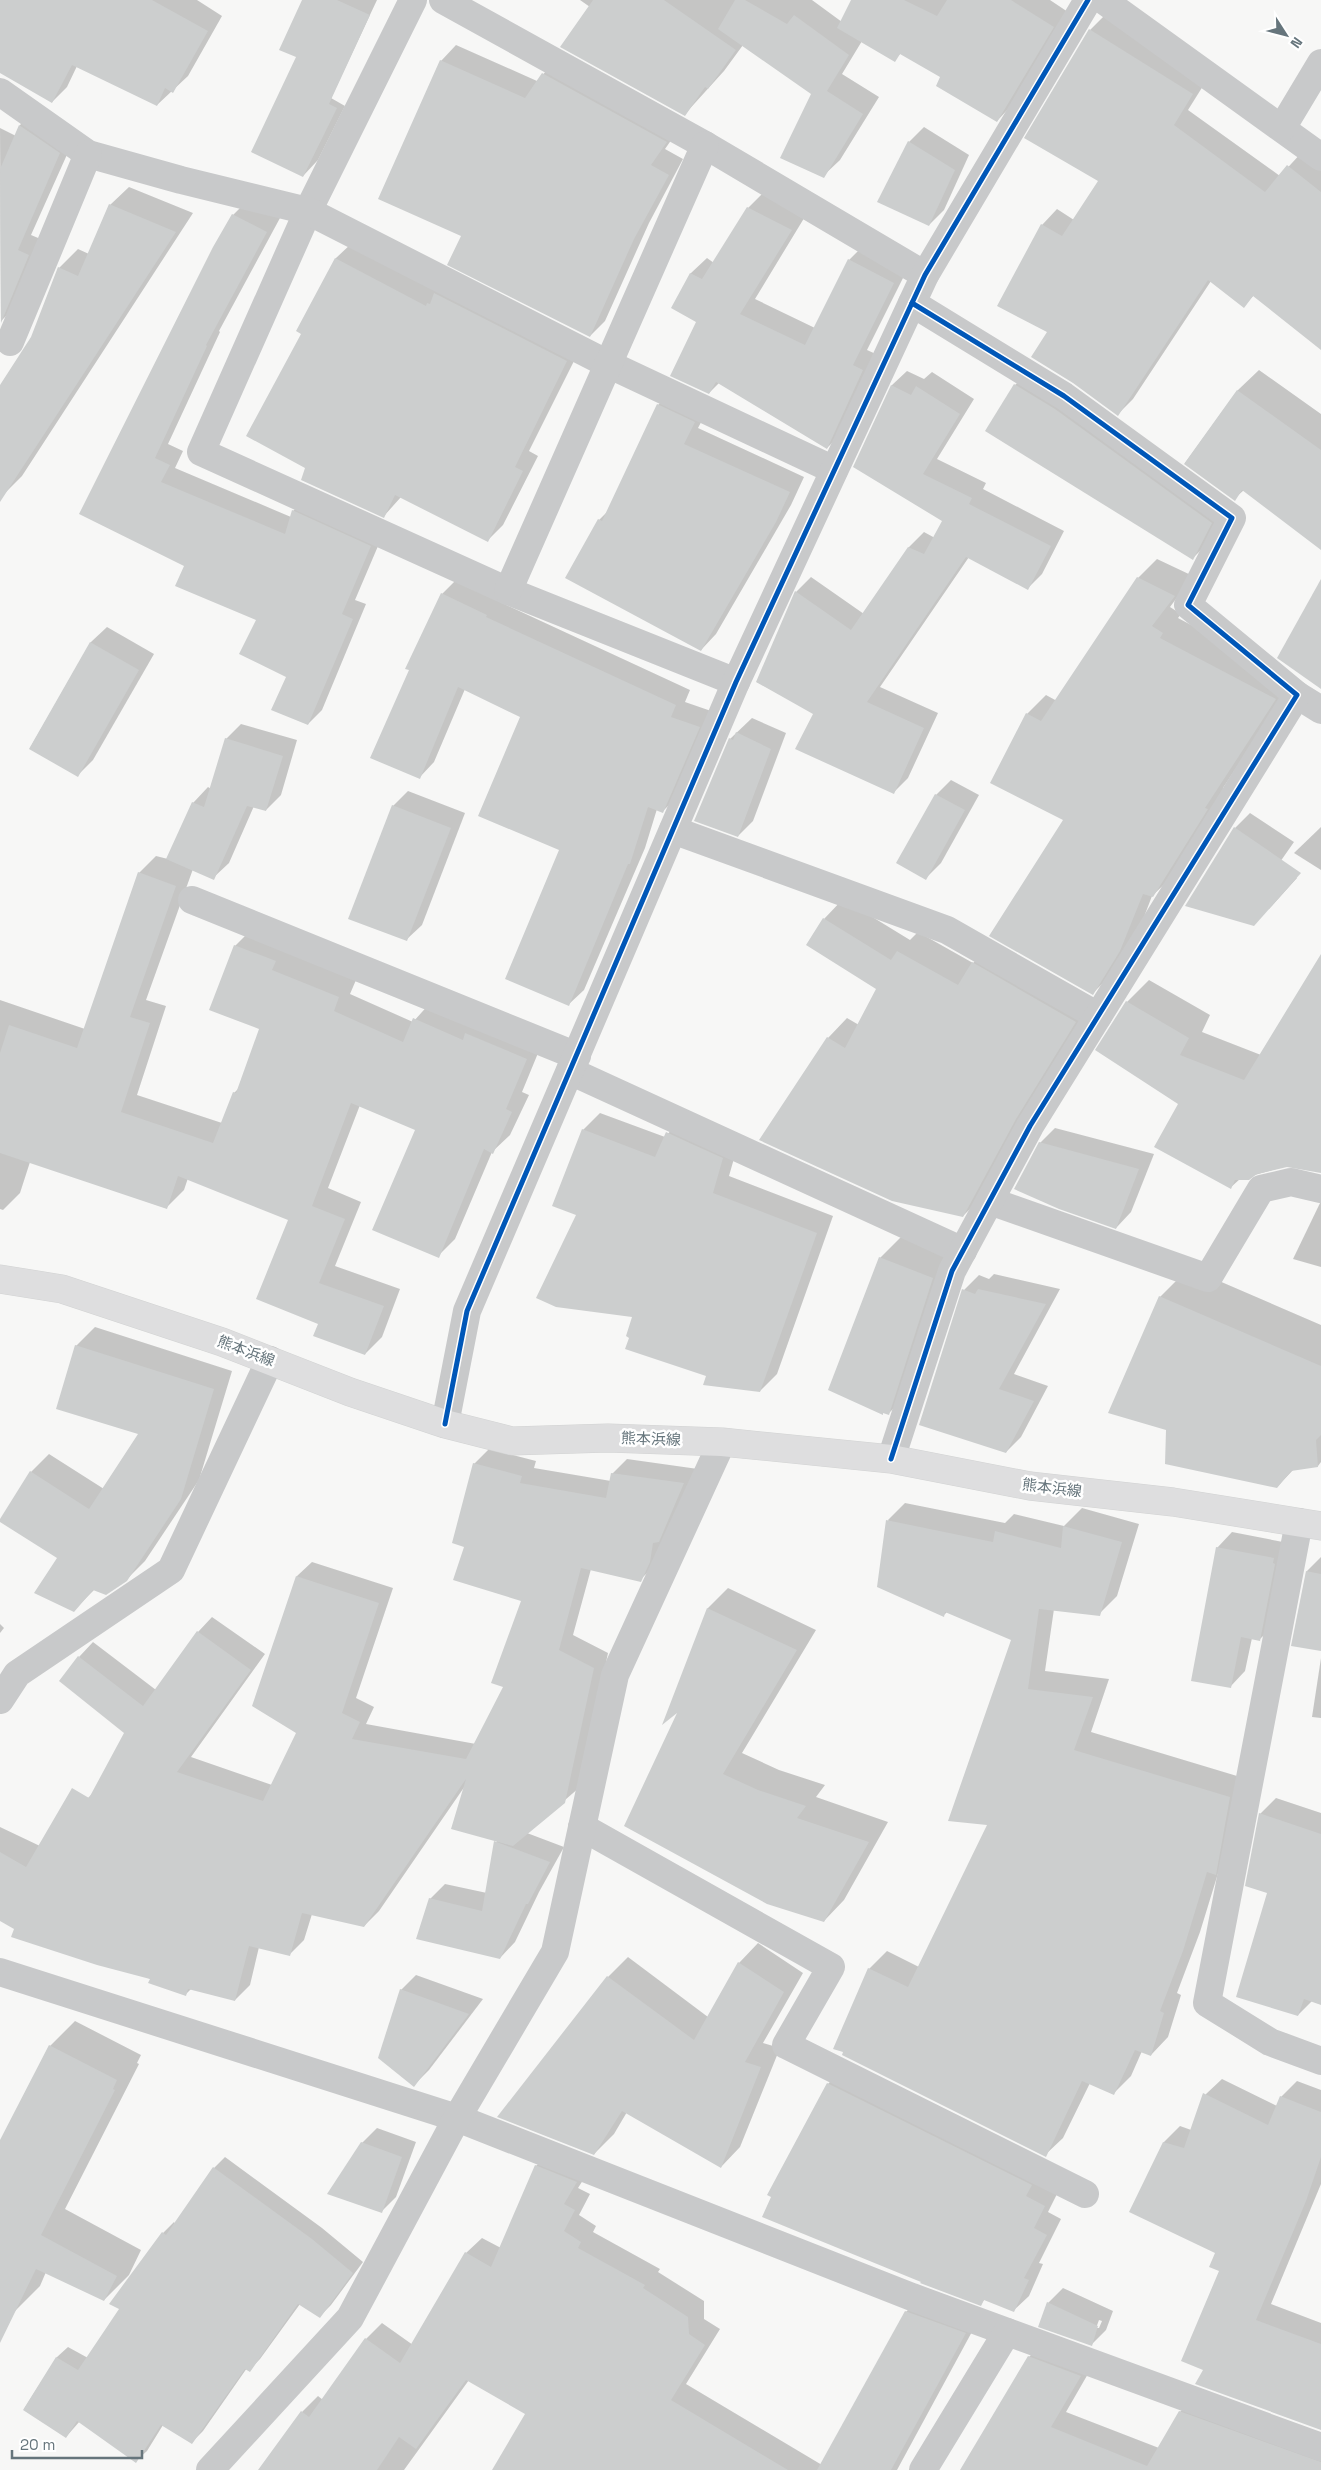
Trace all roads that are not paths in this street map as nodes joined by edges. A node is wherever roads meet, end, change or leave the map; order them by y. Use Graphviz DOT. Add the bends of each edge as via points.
graph roads {
  1 [pos="413,0"];
  2 [pos="443,0"];
  3 [pos="1088,0"];
  4 [pos="1103,0"];
  5 [pos="1321,63"];
  6 [pos="0,92"];
  7 [pos="1282,128"];
  8 [pos="705,145"];
  9 [pos="88,154"];
  10 [pos="1321,157"];
  11 [pos="308,211"];
  12 [pos="925,275"];
  13 [pos="912,303"];
  14 [pos="10,342"];
  15 [pos="608,364"];
  16 [pos="834,470"];
  17 [pos="508,591"];
  18 [pos="736,682"];
  19 [pos="1297,695"];
  20 [pos="1321,710"];
  21 [pos="673,830"];
  22 [pos="192,900"];
  23 [pos="1098,1016"];
  24 [pos="573,1063"];
  25 [pos="1321,1189"];
  26 [pos="990,1201"];
  27 [pos="963,1251"];
  28 [pos="0,1279"];
  29 [pos="270,1360"];
  30 [pos="445,1424"];
  31 [pos="722,1442"];
  32 [pos="891,1459"];
  33 [pos="1310,1524"];
  34 [pos="0,1700"];
  35 [pos="582,1827"];
  36 [pos="0,1972"];
  37 [pos="1321,2061"];
  38 [pos="457,2118"];
  39 [pos="1085,2194"];
  40 [pos="1007,2332"];
  41 [pos="1321,2447"];
  42 [pos="210,2470"];
  43 [pos="923,2470"];
  1 -- 11 [label="street"];
  2 -- 8 [label="street"];
  3 -- 12 [label="street"];
  4 -- 7 [label="street"];
  5 -- 7 [label="street"];
  6 -- 9 [label="street"];
  7 -- 10 [label="street"];
  8 -- 12 [label="street"];
  8 -- 15 [label="street"];
  9 -- 11 [label="street"];
  9 -- 14 [label="street"];
  11 -- 15 [label="street"];
  11 -- 17 [label="street" via="201,452"];
  12 -- 13 [label="street"];
  13 -- 16 [label="street"];
  13 -- 19 [label="street" via="1064,396 1232,518 1188,605"];
  15 -- 16 [label="street"];
  15 -- 17 [label="street"];
  16 -- 18 [label="street"];
  17 -- 18 [label="street"];
  18 -- 21 [label="street"];
  19 -- 20 [label="street"];
  19 -- 23 [label="street"];
  21 -- 23 [label="street" via="947,930"];
  21 -- 24 [label="street"];
  22 -- 24 [label="street"];
  23 -- 26 [label="street" via="1030,1126"];
  24 -- 27 [label="street"];
  24 -- 30 [label="street" via="468,1311"];
  25 -- 26 [label="street" via="1291,1182 1261,1189 1208,1278"];
  26 -- 27 [label="street"];
  27 -- 32 [label="street" via="952,1271"];
  28 -- 29 [label="main road, 熊本浜線" via="62,1289"];
  29 -- 30 [label="main road, 熊本浜線" via="350,1392"];
  29 -- 34 [label="street" via="171,1570 17,1674"];
  30 -- 31 [label="main road, 熊本浜線" via="512,1440 608,1438"];
  31 -- 32 [label="main road, 熊本浜線"];
  31 -- 35 [label="street" via="615,1675"];
  32 -- 33 [label="main road, 熊本浜線" via="1030,1486 1173,1502"];
  33 -- 37 [label="street" via="1207,2003 1270,2042"];
  35 -- 38 [label="street" via="555,1952"];
  35 -- 39 [label="street" via="831,1967 786,2045"];
  36 -- 38 [label="street"];
  38 -- 40 [label="street"];
  38 -- 42 [label="street" via="350,2318"];
  40 -- 41 [label="street"];
  40 -- 43 [label="street"];
}
